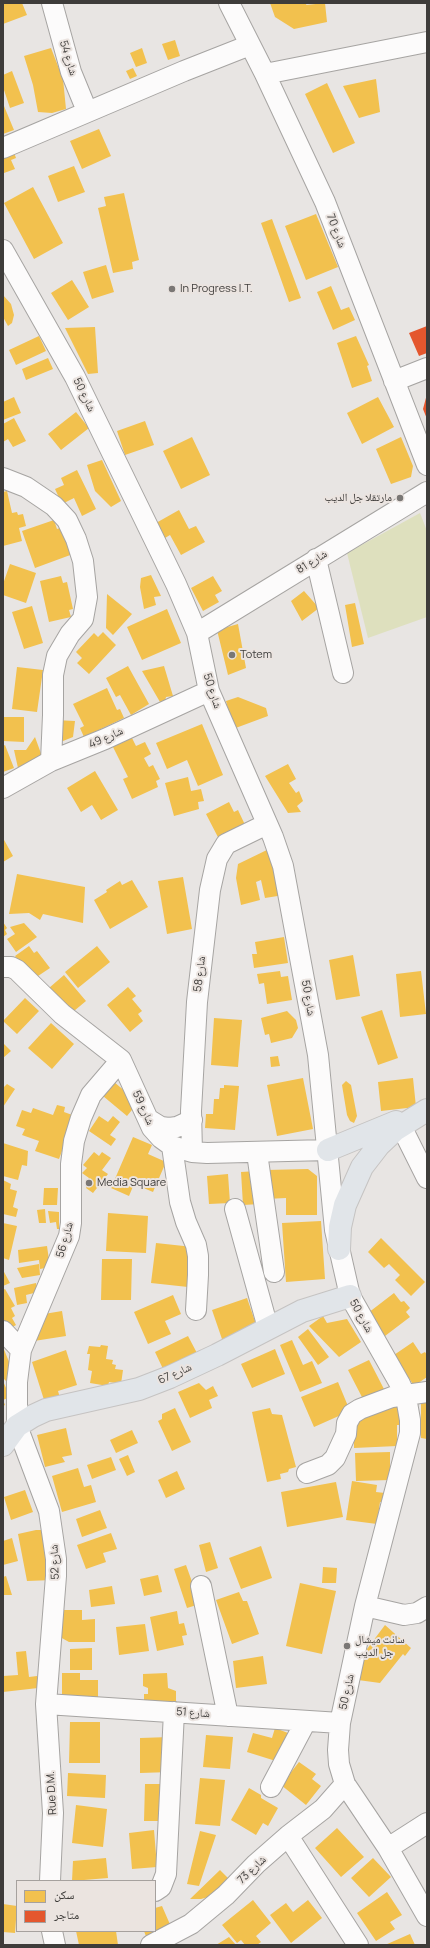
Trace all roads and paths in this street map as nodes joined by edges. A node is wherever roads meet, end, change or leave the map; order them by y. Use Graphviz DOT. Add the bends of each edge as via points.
graph roads {
  1 [pos="52,3"];
  2 [pos="230,3"];
  3 [pos="427,42"];
  4 [pos="250,45"];
  5 [pos="266,74"];
  6 [pos="87,112"];
  7 [pos="3,148"];
  8 [pos="3,250"];
  9 [pos="427,368"];
  10 [pos="394,382"];
  11 [pos="427,465"];
  12 [pos="3,478"];
  13 [pos="427,492"];
  14 [pos="316,559"];
  15 [pos="197,632"];
  16 [pos="343,673"];
  17 [pos="209,691"];
  18 [pos="51,761"];
  19 [pos="3,788"];
  20 [pos="266,824"];
  21 [pos="3,967"];
  22 [pos="121,1060"];
  23 [pos="427,1110"];
  24 [pos="148,1119"];
  25 [pos="192,1120"];
  26 [pos="401,1126"];
  27 [pos="172,1146"];
  28 [pos="328,1150"];
  29 [pos="192,1152"];
  30 [pos="257,1153"];
  31 [pos="427,1178"];
  32 [pos="235,1209"];
  33 [pos="339,1249"];
  34 [pos="274,1272"];
  35 [pos="350,1296"];
  36 [pos="196,1310"];
  37 [pos="268,1328"];
  38 [pos="3,1332"];
  39 [pos="21,1350"];
  40 [pos="427,1392"];
  41 [pos="405,1395"];
  42 [pos="17,1426"];
  43 [pos="3,1446"];
  44 [pos="307,1473"];
  45 [pos="201,1586"];
  46 [pos="365,1606"];
  47 [pos="427,1608"];
  48 [pos="46,1704"];
  49 [pos="174,1712"];
  50 [pos="228,1716"];
  51 [pos="306,1721"];
  52 [pos="340,1723"];
  53 [pos="345,1784"];
  54 [pos="271,1787"];
  55 [pos="358,1805"];
  56 [pos="323,1810"];
  57 [pos="427,1823"];
  58 [pos="288,1836"];
  59 [pos="388,1848"];
  60 [pos="50,1880"];
  61 [pos="156,1890"];
  62 [pos="427,1916"];
  63 [pos="52,1932"];
  64 [pos="55,1945"];
  65 [pos="151,1945"];
  66 [pos="358,1945"];
  1 -- 6 [label="street, شارع 54" via="71,72"];
  2 -- 4 [label="street, شارع 70"];
  3 -- 5 [label="street"];
  4 -- 5 [label="street, شارع 70"];
  4 -- 6 [label="street"];
  5 -- 10 [label="street, شارع 70" via="324,202"];
  6 -- 7 [label="street"];
  8 -- 15 [label="street, شارع 50" via="75,377"];
  9 -- 10 [label="street"];
  10 -- 11 [label="street, شارع 70"];
  12 -- 18 [label="street" via="26,487 54,506 67,520 83,561 87,597 83,619 70,634 57,656 53,675"];
  13 -- 14 [label="street, شارع 81"];
  14 -- 15 [label="street, شارع 81"];
  14 -- 16 [label="street"];
  15 -- 17 [label="street, شارع 50"];
  17 -- 18 [label="street, شارع 49"];
  17 -- 20 [label="street, شارع 50"];
  18 -- 19 [label="street, شارع 49"];
  20 -- 25 [label="street, شارع 58" via="226,844 217,859 210,890 197,1002"];
  20 -- 28 [label="street, شارع 50" via="283,866 288,887 318,1055"];
  21 -- 22 [label="street, شارع 59" via="17,970 62,1014"];
  22 -- 24 [label="street, شارع 59"];
  22 -- 39 [label="street, شارع 56" via="91,1095 81,1118 71,1164 72,1223 69,1236"];
  23 -- 26 [label="main road"];
  23 -- 28 [label="main road"];
  24 -- 25 [label="street" via="161,1127 169,1128"];
  24 -- 27 [label="street, شارع 59" via="160,1138"];
  25 -- 29 [label="street, شارع 58"];
  26 -- 31 [label="street"];
  26 -- 33 [label="main road" via="379,1145 356,1179 342,1214"];
  27 -- 29 [label="street, شارع 59"];
  27 -- 36 [label="street" via="180,1202 198,1256"];
  28 -- 30 [label="street, شارع 59"];
  28 -- 33 [label="street, شارع 50"];
  29 -- 30 [label="street, شارع 59"];
  30 -- 34 [label="street"];
  32 -- 37 [label="street"];
  33 -- 35 [label="street, شارع 50"];
  35 -- 37 [label="main road, شارع 67" via="302,1311"];
  35 -- 41 [label="street, شارع 50"];
  37 -- 42 [label="main road, شارع 67" via="170,1377 139,1389 46,1410"];
  38 -- 39 [label="street"];
  39 -- 42 [label="street, شارع 56" via="17,1382"];
  40 -- 41 [label="street"];
  41 -- 44 [label="street" via="392,1397 352,1414 335,1458 328,1465"];
  41 -- 46 [label="street, شارع 50" via="410,1433"];
  42 -- 43 [label="main road, شارع 67"];
  42 -- 48 [label="street, شارع 52" via="49,1511 54,1543 56,1576"];
  45 -- 50 [label="street"];
  46 -- 47 [label="street" via="404,1615"];
  46 -- 52 [label="street, شارع 50"];
  48 -- 49 [label="street, شارع 51"];
  48 -- 60 [label="street, Rue D.M." via="53,1812"];
  49 -- 50 [label="street, شارع 51"];
  49 -- 61 [label="street" via="166,1874 161,1887"];
  50 -- 51 [label="street, شارع 51"];
  51 -- 52 [label="street, شارع 51"];
  51 -- 54 [label="street"];
  52 -- 53 [label="street, شارع 50" via="338,1750"];
  53 -- 55 [label="street"];
  53 -- 56 [label="street, شارع 73"];
  55 -- 56 [label="street"];
  55 -- 59 [label="street"];
  56 -- 58 [label="street, شارع 73"];
  57 -- 59 [label="street"];
  58 -- 65 [label="street, شارع 73" via="226,1895 191,1924"];
  58 -- 66 [label="street"];
  59 -- 62 [label="street"];
  63 -- 64 [label="street"];
}
